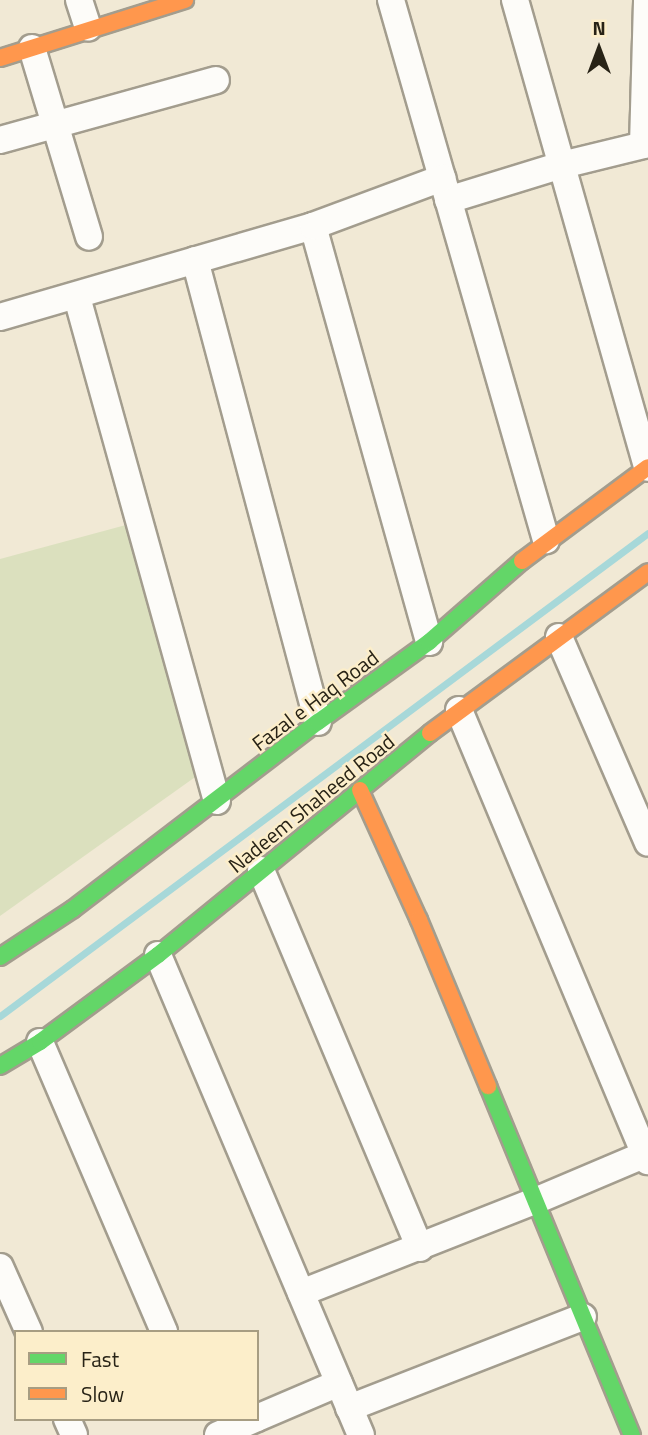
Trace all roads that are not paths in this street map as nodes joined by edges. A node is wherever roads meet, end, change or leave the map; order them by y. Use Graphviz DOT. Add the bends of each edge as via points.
graph roads {
  1 [pos="79,0"];
  2 [pos="185,0"];
  3 [pos="391,0"];
  4 [pos="515,0"];
  5 [pos="647,0"];
  6 [pos="88,28"];
  7 [pos="647,43"];
  8 [pos="32,48"];
  9 [pos="0,58"];
  10 [pos="216,80"];
  11 [pos="55,125"];
  12 [pos="0,140"];
  13 [pos="646,145"];
  14 [pos="562,165"];
  15 [pos="445,189"];
  16 [pos="313,226"];
  17 [pos="89,237"];
  18 [pos="195,260"];
  19 [pos="77,297"];
  20 [pos="0,317"];
  21 [pos="647,467"];
  22 [pos="546,540"];
  23 [pos="648,572"];
  24 [pos="559,637"];
  25 [pos="429,642"];
  26 [pos="459,710"];
  27 [pos="318,722"];
  28 [pos="360,790"];
  29 [pos="217,801"];
  30 [pos="648,843"];
  31 [pos="261,870"];
  32 [pos="158,955"];
  33 [pos="0,957"];
  34 [pos="40,1042"];
  35 [pos="0,1066"];
  36 [pos="647,1156"];
  37 [pos="536,1201"];
  38 [pos="420,1248"];
  39 [pos="0,1267"];
  40 [pos="301,1293"];
  41 [pos="583,1317"];
  42 [pos="28,1330"];
  43 [pos="163,1330"];
  44 [pos="339,1383"];
  45 [pos="349,1408"];
  46 [pos="259,1418"];
  47 [pos="251,1421"];
  48 [pos="218,1435"];
  49 [pos="361,1435"];
  50 [pos="632,1435"];
  1 -- 6 [label="street"];
  2 -- 6 [label="street"];
  3 -- 15 [label="street"];
  4 -- 14 [label="street"];
  5 -- 7 [label="street"];
  6 -- 8 [label="street"];
  7 -- 13 [label="street"];
  8 -- 9 [label="street"];
  8 -- 11 [label="street"];
  10 -- 11 [label="street"];
  11 -- 12 [label="street"];
  11 -- 17 [label="street"];
  13 -- 14 [label="street"];
  14 -- 15 [label="street"];
  14 -- 21 [label="street"];
  15 -- 16 [label="street"];
  15 -- 22 [label="street"];
  16 -- 18 [label="street"];
  16 -- 25 [label="street"];
  18 -- 19 [label="street"];
  18 -- 27 [label="street"];
  19 -- 20 [label="street"];
  19 -- 29 [label="street"];
  21 -- 22 [label="street, Fazal e Haq Road"];
  22 -- 25 [label="street, Fazal e Haq Road"];
  23 -- 24 [label="street, Nadeem Shaheed Road"];
  24 -- 26 [label="street, Nadeem Shaheed Road"];
  24 -- 30 [label="street"];
  25 -- 27 [label="street, Fazal e Haq Road"];
  26 -- 28 [label="street, Nadeem Shaheed Road"];
  26 -- 36 [label="street"];
  27 -- 29 [label="street, Fazal e Haq Road"];
  28 -- 31 [label="street, Nadeem Shaheed Road"];
  28 -- 37 [label="street"];
  29 -- 33 [label="street, Fazal e Haq Road" via="73,909"];
  31 -- 32 [label="street, Nadeem Shaheed Road"];
  31 -- 38 [label="street"];
  32 -- 34 [label="street, Nadeem Shaheed Road"];
  32 -- 40 [label="street"];
  34 -- 35 [label="street, Nadeem Shaheed Road"];
  34 -- 43 [label="street"];
  36 -- 37 [label="street"];
  37 -- 38 [label="street"];
  37 -- 41 [label="street"];
  38 -- 40 [label="street"];
  39 -- 42 [label="street"];
  40 -- 44 [label="street"];
  41 -- 45 [label="street"];
  41 -- 50 [label="street"];
  44 -- 45 [label="street"];
  44 -- 46 [label="street"];
  45 -- 49 [label="street"];
  47 -- 48 [label="street"];
}
